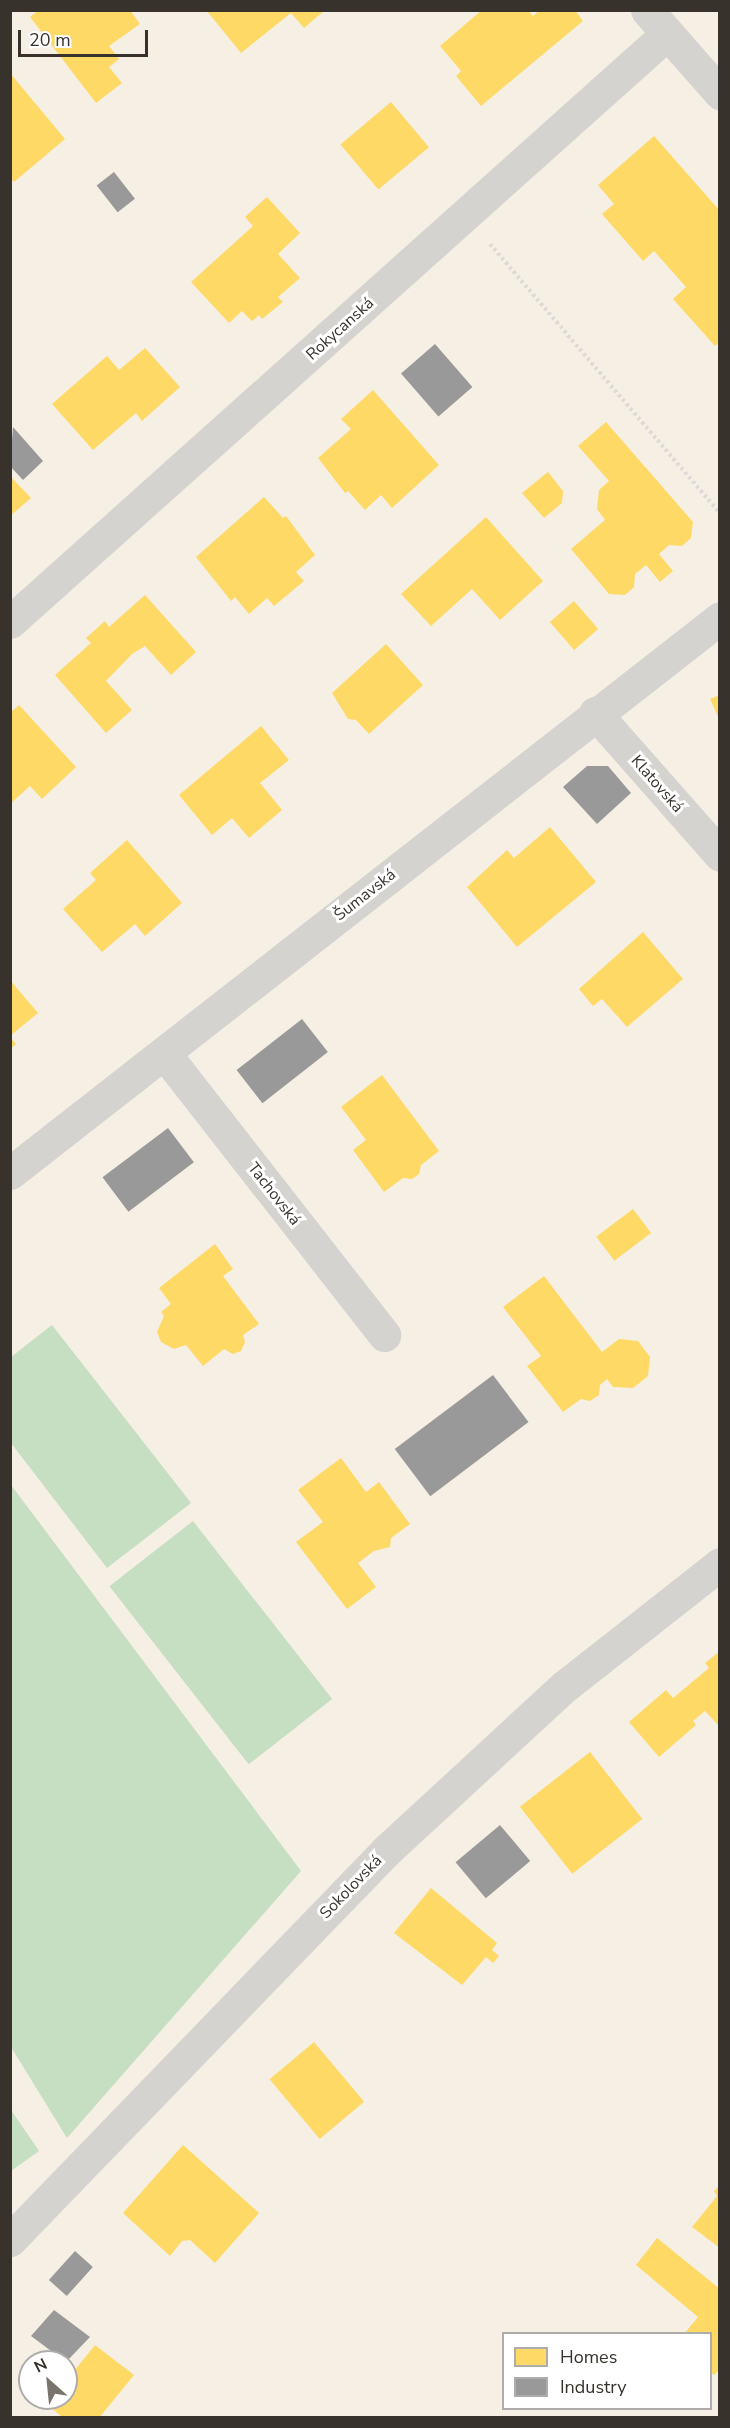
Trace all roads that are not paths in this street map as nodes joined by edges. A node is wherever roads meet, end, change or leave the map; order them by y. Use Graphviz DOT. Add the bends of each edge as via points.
graph roads {
  1 [pos="657,22"];
  2 [pos="720,93"];
  3 [pos="720,618"];
  4 [pos="10,622"];
  5 [pos="595,713"];
  6 [pos="720,855"];
  7 [pos="164,1053"];
  8 [pos="10,1173"];
  9 [pos="384,1335"];
  10 [pos="720,1564"];
  11 [pos="10,2240"];
  1 -- 2 [label="street"];
  1 -- 4 [label="street, Rokycanská" via="466,216"];
  3 -- 5 [label="street, Šumavská"];
  5 -- 6 [label="street, Klatovská"];
  5 -- 7 [label="street, Šumavská"];
  7 -- 8 [label="street, Šumavská"];
  7 -- 9 [label="street, Tachovská"];
  10 -- 11 [label="street, Sokolovská" via="566,1686 387,1850"];
}
